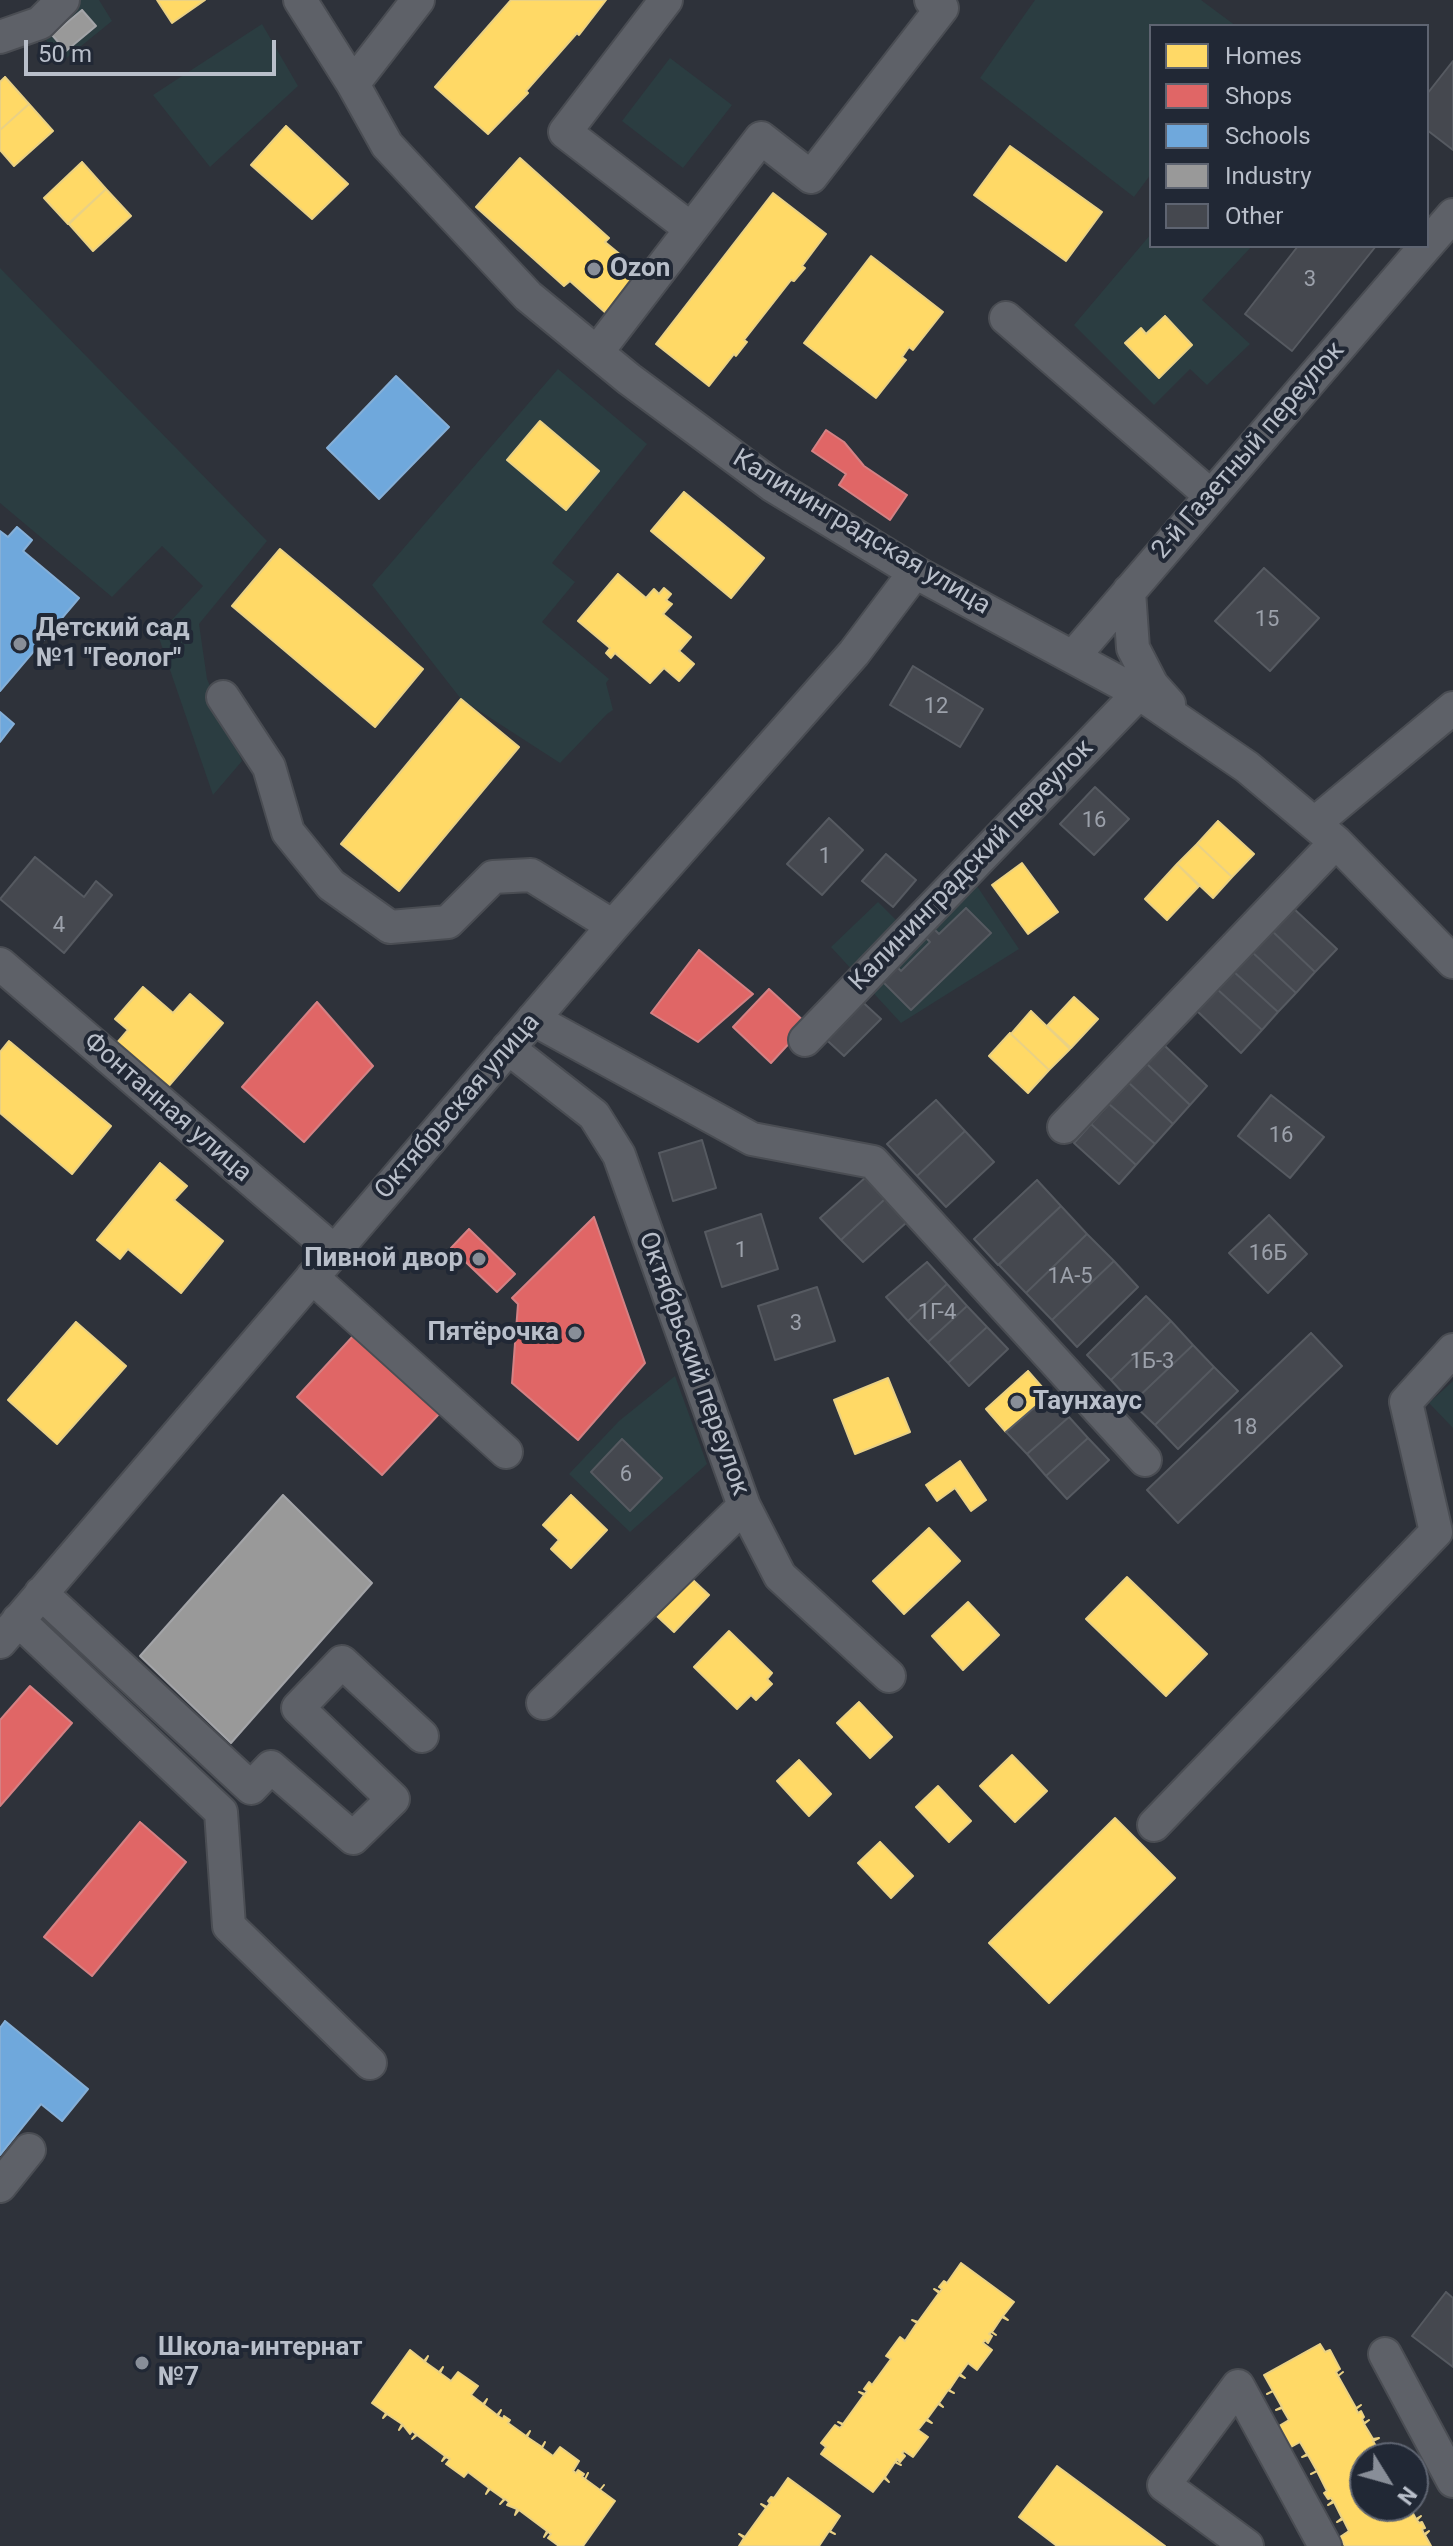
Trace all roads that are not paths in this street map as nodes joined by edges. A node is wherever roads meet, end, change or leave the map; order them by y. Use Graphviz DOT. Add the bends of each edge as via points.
graph roads {
  1 [pos="63,0"];
  2 [pos="300,0"];
  3 [pos="418,0"];
  4 [pos="666,0"];
  5 [pos="931,0"];
  6 [pos="0,37"];
  7 [pos="353,84"];
  8 [pos="1453,215"];
  9 [pos="691,229"];
  10 [pos="1429,242"];
  11 [pos="1423,248"];
  12 [pos="1006,318"];
  13 [pos="597,352"];
  14 [pos="1210,495"];
  15 [pos="915,572"];
  16 [pos="1129,591"];
  17 [pos="1073,657"];
  18 [pos="1139,693"];
  19 [pos="223,697"];
  20 [pos="1453,708"];
  21 [pos="1187,724"];
  22 [pos="1326,833"];
  23 [pos="613,926"];
  24 [pos="1453,962"];
  25 [pos="0,964"];
  26 [pos="533,1019"];
  27 [pos="805,1040"];
  28 [pos="508,1048"];
  29 [pos="1064,1127"];
  30 [pos="334,1251"];
  31 [pos="312,1277"];
  32 [pos="1453,1350"];
  33 [pos="506,1452"];
  34 [pos="1145,1460"];
  35 [pos="744,1506"];
  36 [pos="41,1593"];
  37 [pos="9,1631"];
  38 [pos="889,1676"];
  39 [pos="543,1703"];
  40 [pos="422,1736"];
  41 [pos="1154,1825"];
  42 [pos="370,2063"];
  43 [pos="29,2150"];
  44 [pos="0,2186"];
  45 [pos="1385,2354"];
  46 [pos="1453,2481"];
  47 [pos="1247,2546"];
  48 [pos="1325,2546"];
  1 -- 6 [label="street" via="40,23"];
  2 -- 7 [label="street, Калининградская улица"];
  3 -- 7 [label="street"];
  4 -- 9 [label="street" via="565,132"];
  5 -- 9 [label="street" via="942,8 811,177 761,138"];
  7 -- 13 [label="street, Калининградская улица" via="387,145 528,296"];
  8 -- 10 [label="street, 2-й Газетный переулок"];
  9 -- 13 [label="street"];
  11 -- 14 [label="street, 2-й Газетный переулок"];
  12 -- 14 [label="street"];
  13 -- 15 [label="street, Калининградская улица" via="772,485"];
  14 -- 16 [label="street, 2-й Газетный переулок"];
  15 -- 17 [label="street, Калининградская улица"];
  15 -- 23 [label="street, Октябрьская улица" via="854,653"];
  16 -- 17 [label="street, 2-й Газетный переулок"];
  16 -- 21 [label="street" via="1133,648 1152,685"];
  17 -- 18 [label="street, Калининградская улица"];
  18 -- 21 [label="street, Калининградская улица"];
  18 -- 27 [label="street, Калининградский переулок"];
  19 -- 23 [label="street" via="269,767 288,832 331,885 390,927 448,922 493,877 531,875"];
  20 -- 22 [label="street"];
  21 -- 22 [label="street, Калининградская улица"];
  22 -- 24 [label="street, Калининградская улица"];
  22 -- 29 [label="street"];
  23 -- 26 [label="street, Октябрьская улица"];
  25 -- 30 [label="street, Фонтанная улица"];
  26 -- 28 [label="street, Октябрьская улица"];
  26 -- 34 [label="street" via="752,1139 873,1162"];
  28 -- 30 [label="street, Октябрьская улица"];
  28 -- 35 [label="street, Октябрьский переулок" via="594,1115 619,1155"];
  30 -- 31 [label="street, Октябрьская улица"];
  31 -- 33 [label="street"];
  31 -- 36 [label="street, Октябрьская улица"];
  32 -- 41 [label="street" via="1406,1402 1436,1532"];
  35 -- 38 [label="street, Октябрьский переулок" via="780,1576"];
  35 -- 39 [label="street"];
  36 -- 37 [label="street, Октябрьская улица"];
  36 -- 40 [label="street" via="251,1788 271,1767 353,1838 393,1799 298,1708 342,1662"];
  37 -- 42 [label="street" via="221,1812 229,1926"];
  43 -- 44 [label="street"];
  45 -- 46 [label="street"];
  47 -- 48 [label="street" via="1164,2485 1238,2386"];
}
